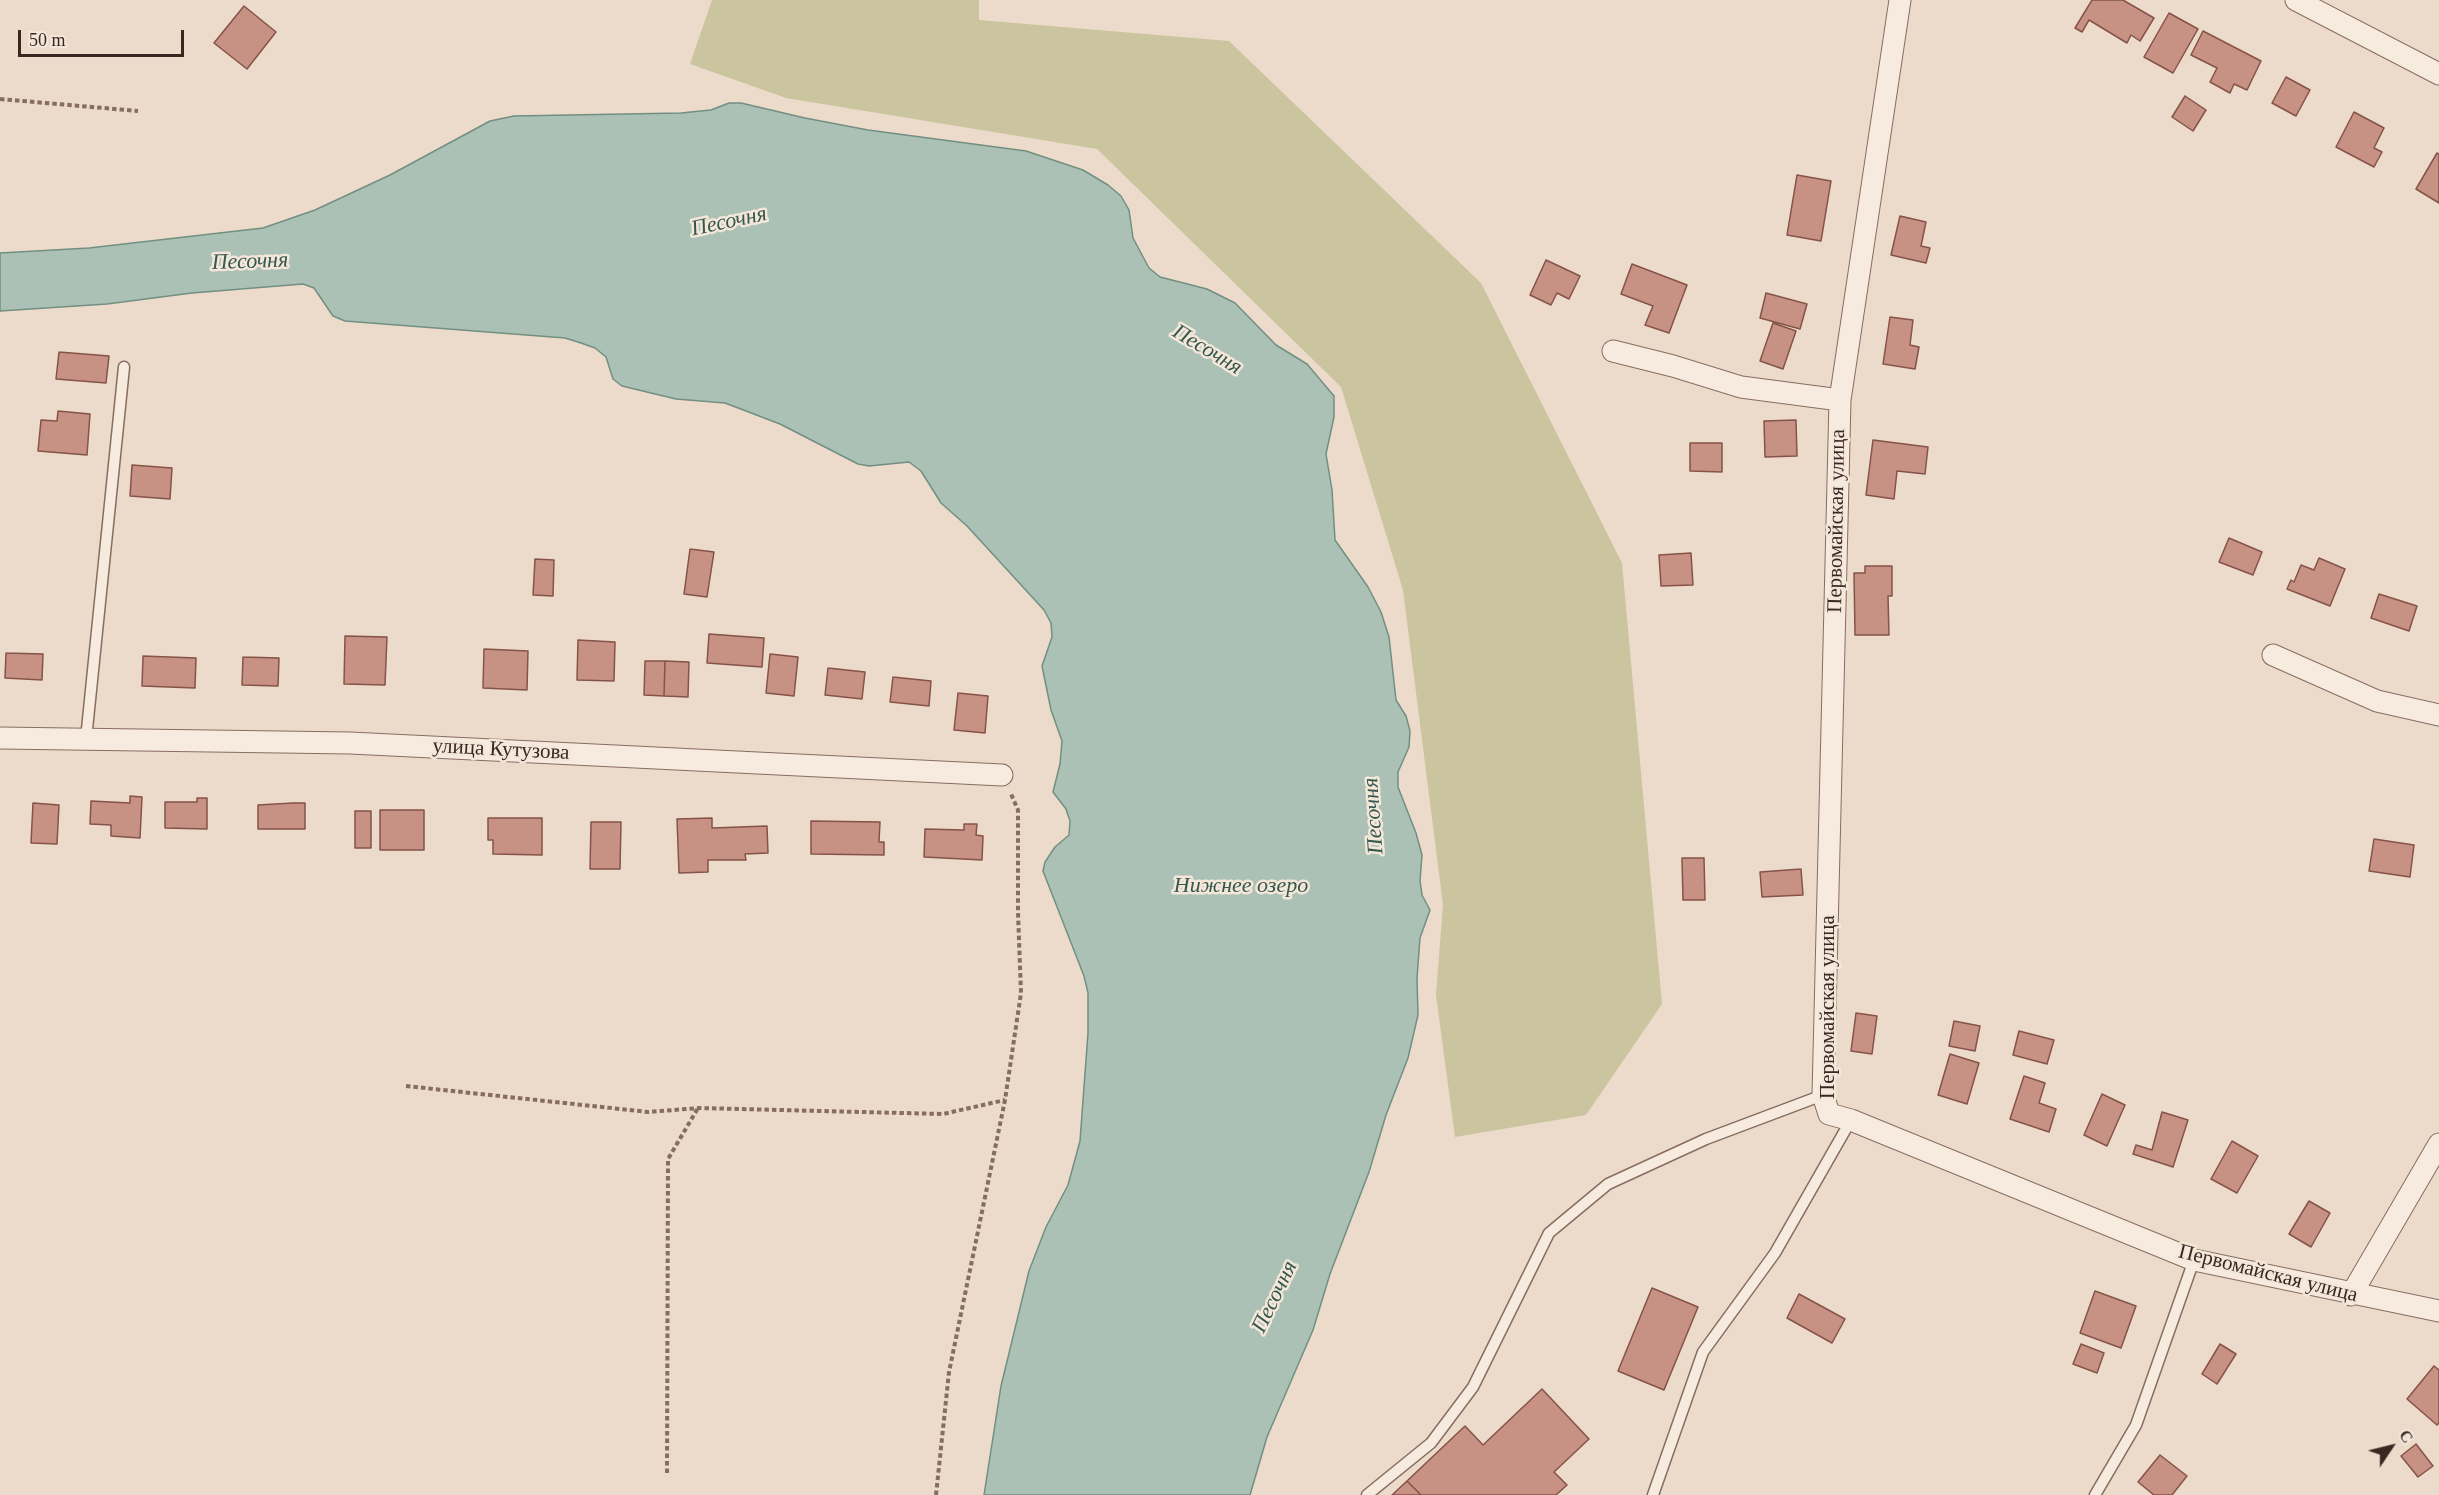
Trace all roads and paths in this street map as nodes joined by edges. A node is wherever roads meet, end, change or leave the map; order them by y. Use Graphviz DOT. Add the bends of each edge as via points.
graph roads {
  1 [pos="1900,0"];
  2 [pos="2296,0"];
  3 [pos="2439,74"];
  4 [pos="0,99"];
  5 [pos="138,111"];
  6 [pos="1613,351"];
  7 [pos="124,367"];
  8 [pos="1840,400"];
  9 [pos="2273,655"];
  10 [pos="2439,714"];
  11 [pos="0,738"];
  12 [pos="86,739"];
  13 [pos="1002,775"];
  14 [pos="406,1086"];
  15 [pos="1823,1095"];
  16 [pos="1005,1100"];
  17 [pos="699,1108"];
  18 [pos="1851,1120"];
  19 [pos="2439,1144"];
  20 [pos="2194,1260"];
  21 [pos="2351,1294"];
  22 [pos="2439,1311"];
  23 [pos="667,1473"];
  24 [pos="936,1495"];
  25 [pos="1367,1495"];
  26 [pos="1653,1495"];
  27 [pos="2095,1495"];
  1 -- 8 [label="street, Первомайская улица"];
  2 -- 3 [label="street"];
  4 -- 5 [label="path"];
  6 -- 8 [label="street, Первомайская улица" via="1741,387"];
  7 -- 12 [label="lane"];
  8 -- 15 [label="street, Первомайская улица"];
  9 -- 10 [label="street" via="2377,701"];
  11 -- 12 [label="street, улица Кутузова"];
  12 -- 13 [label="street, улица Кутузова" via="350,743"];
  13 -- 16 [label="path" via="1018,810 1021,993"];
  14 -- 17 [label="path" via="648,1112"];
  15 -- 18 [label="street, Первомайская улица" via="1829,1114"];
  15 -- 25 [label="lane" via="1706,1139 1608,1184 1549,1233 1473,1387 1431,1443"];
  16 -- 17 [label="path" via="943,1114"];
  16 -- 24 [label="path" via="949,1372"];
  17 -- 23 [label="path" via="668,1160"];
  18 -- 20 [label="street, Первомайская улица"];
  18 -- 26 [label="lane" via="1775,1253 1703,1352"];
  19 -- 21 [label="street"];
  20 -- 21 [label="street, Первомайская улица"];
  20 -- 27 [label="lane" via="2136,1425"];
  21 -- 22 [label="street, Первомайская улица"];
}
